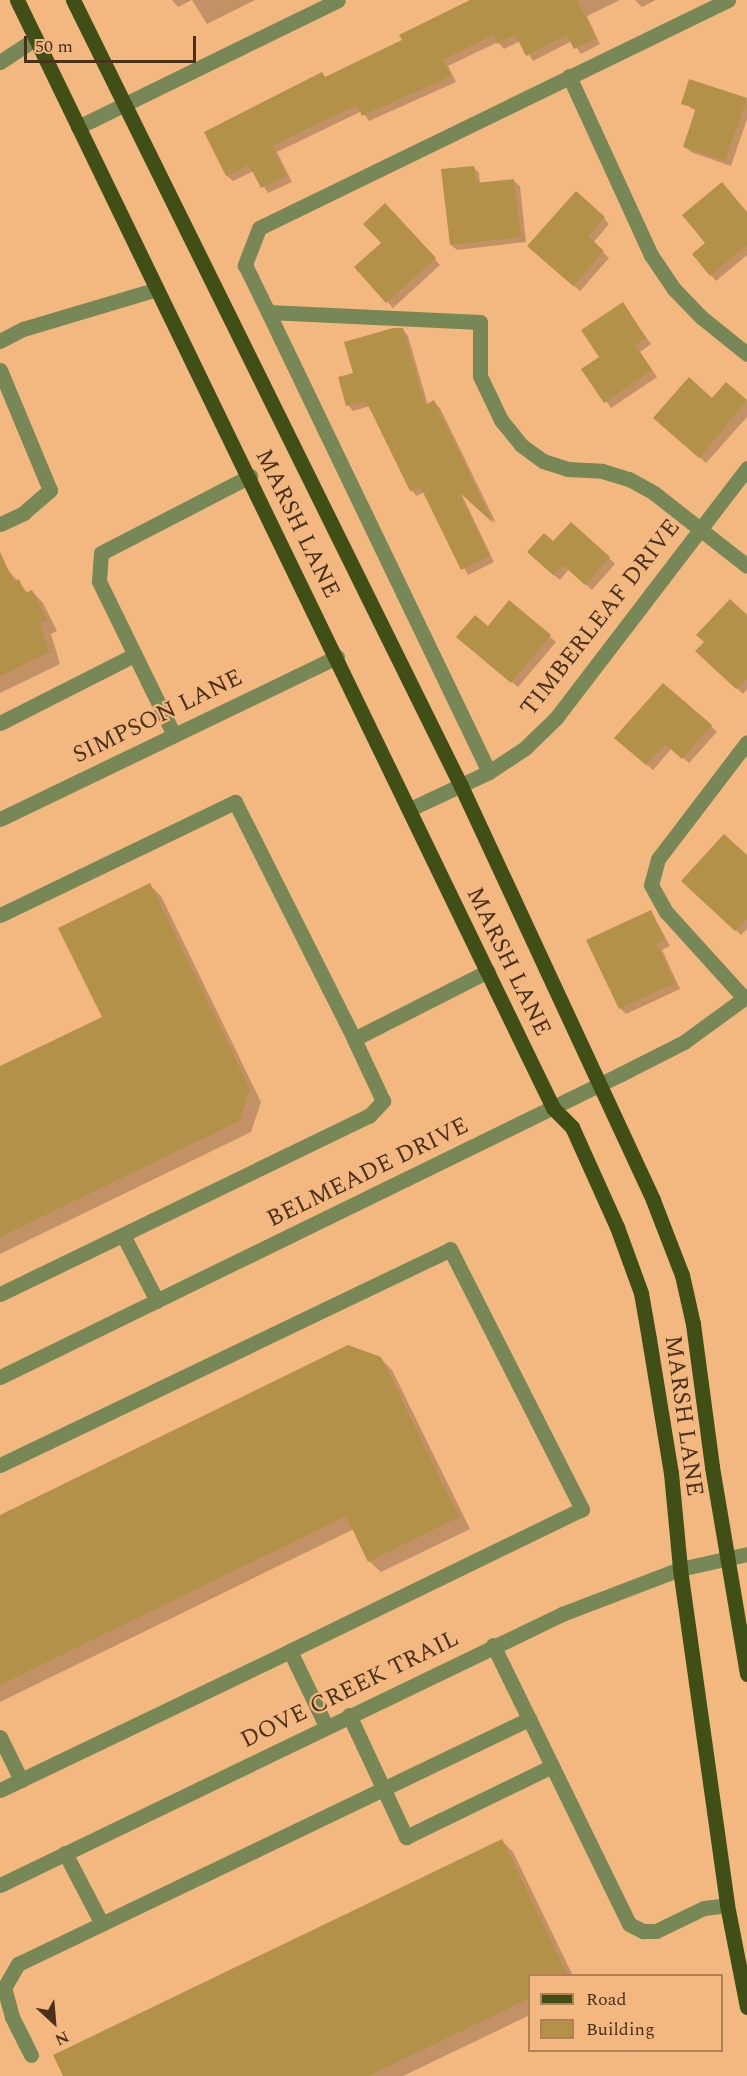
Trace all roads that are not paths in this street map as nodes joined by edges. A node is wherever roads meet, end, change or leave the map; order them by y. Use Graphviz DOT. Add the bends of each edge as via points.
graph roads {
  1 [pos="17,0"];
  2 [pos="73,0"];
  3 [pos="338,0"];
  4 [pos="728,0"];
  5 [pos="310,6"];
  6 [pos="36,38"];
  7 [pos="0,62"];
  8 [pos="569,76"];
  9 [pos="122,103"];
  10 [pos="78,127"];
  11 [pos="154,290"];
  12 [pos="268,312"];
  13 [pos="0,340"];
  14 [pos="747,354"];
  15 [pos="0,370"];
  16 [pos="747,468"];
  17 [pos="250,476"];
  18 [pos="0,524"];
  19 [pos="699,531"];
  20 [pos="747,566"];
  21 [pos="134,655"];
  22 [pos="337,657"];
  23 [pos="0,723"];
  24 [pos="173,734"];
  25 [pos="747,742"];
  26 [pos="489,772"];
  27 [pos="461,786"];
  28 [pos="410,809"];
  29 [pos="0,819"];
  30 [pos="0,915"];
  31 [pos="488,971"];
  32 [pos="746,997"];
  33 [pos="354,1038"];
  34 [pos="598,1085"];
  35 [pos="553,1108"];
  36 [pos="123,1235"];
  37 [pos="0,1294"];
  38 [pos="157,1301"];
  39 [pos="0,1377"];
  40 [pos="0,1465"];
  41 [pos="747,1554"];
  42 [pos="728,1557"];
  43 [pos="680,1569"];
  44 [pos="493,1645"];
  45 [pos="290,1651"];
  46 [pos="747,1674"];
  47 [pos="348,1715"];
  48 [pos="530,1719"];
  49 [pos="326,1726"];
  50 [pos="0,1737"];
  51 [pos="552,1766"];
  52 [pos="21,1780"];
  53 [pos="384,1789"];
  54 [pos="0,1790"];
  55 [pos="65,1853"];
  56 [pos="0,1885"];
  57 [pos="727,1905"];
  58 [pos="102,1924"];
  59 [pos="747,2007"];
  60 [pos="31,2055"];
  1 -- 6 [label="main road, MARSH LANE"];
  2 -- 9 [label="main road, MARSH LANE"];
  3 -- 5 [label="street"];
  4 -- 8 [label="street"];
  5 -- 9 [label="street"];
  6 -- 7 [label="street"];
  6 -- 10 [label="main road, MARSH LANE"];
  8 -- 12 [label="street" via="259,228 245,264"];
  8 -- 14 [label="street" via="651,255 674,289 701,318"];
  9 -- 10 [label="street"];
  9 -- 27 [label="main road, MARSH LANE"];
  10 -- 11 [label="main road, MARSH LANE"];
  11 -- 13 [label="street" via="23,329"];
  11 -- 17 [label="main road, MARSH LANE"];
  12 -- 19 [label="street" via="480,322 480,376 501,420 521,445 543,461 628,479 654,493"];
  12 -- 26 [label="street"];
  15 -- 18 [label="street" via="50,490 24,513"];
  16 -- 19 [label="street, TIMBERLEAF DRIVE"];
  17 -- 21 [label="street" via="101,553 99,581"];
  17 -- 22 [label="main road, MARSH LANE"];
  19 -- 20 [label="street"];
  19 -- 26 [label="street, TIMBERLEAF DRIVE" via="556,718 525,748"];
  21 -- 23 [label="street"];
  21 -- 24 [label="street"];
  22 -- 24 [label="street, SIMPSON LANE"];
  22 -- 28 [label="main road, MARSH LANE"];
  24 -- 29 [label="street, SIMPSON LANE"];
  25 -- 32 [label="street" via="658,859 651,885 666,912"];
  26 -- 27 [label="street, TIMBERLEAF DRIVE"];
  27 -- 28 [label="street, TIMBERLEAF DRIVE"];
  27 -- 34 [label="main road, MARSH LANE"];
  28 -- 31 [label="main road, MARSH LANE"];
  30 -- 33 [label="street" via="235,802"];
  31 -- 33 [label="street"];
  31 -- 35 [label="main road, MARSH LANE"];
  32 -- 34 [label="street, BELMEADE DRIVE" via="684,1042"];
  33 -- 36 [label="street" via="383,1101 369,1116"];
  34 -- 35 [label="street, BELMEADE DRIVE"];
  34 -- 42 [label="main road, MARSH LANE" via="682,1275"];
  35 -- 38 [label="street, BELMEADE DRIVE"];
  35 -- 43 [label="main road, MARSH LANE" via="572,1127 617,1227 641,1293 671,1473"];
  36 -- 37 [label="street"];
  36 -- 38 [label="street"];
  38 -- 39 [label="street, BELMEADE DRIVE"];
  40 -- 45 [label="street" via="450,1248 582,1509"];
  41 -- 42 [label="street, DOVE CREEK TRAIL"];
  42 -- 43 [label="street, DOVE CREEK TRAIL"];
  42 -- 46 [label="main road, MARSH LANE"];
  43 -- 44 [label="street, DOVE CREEK TRAIL"];
  43 -- 57 [label="main road, MARSH LANE"];
  44 -- 47 [label="street, DOVE CREEK TRAIL"];
  44 -- 48 [label="street"];
  45 -- 49 [label="street"];
  45 -- 52 [label="street"];
  47 -- 49 [label="street, DOVE CREEK TRAIL"];
  47 -- 53 [label="street"];
  48 -- 51 [label="street"];
  48 -- 53 [label="street"];
  49 -- 55 [label="street, DOVE CREEK TRAIL"];
  50 -- 52 [label="street"];
  51 -- 53 [label="street" via="406,1837"];
  51 -- 57 [label="street" via="629,1924 643,1931 656,1931 705,1908"];
  52 -- 54 [label="street"];
  53 -- 58 [label="street"];
  55 -- 56 [label="street, DOVE CREEK TRAIL"];
  55 -- 58 [label="street"];
  57 -- 59 [label="main road, MARSH LANE"];
  58 -- 60 [label="street" via="18,1964 4,1988 12,2017"];
}
